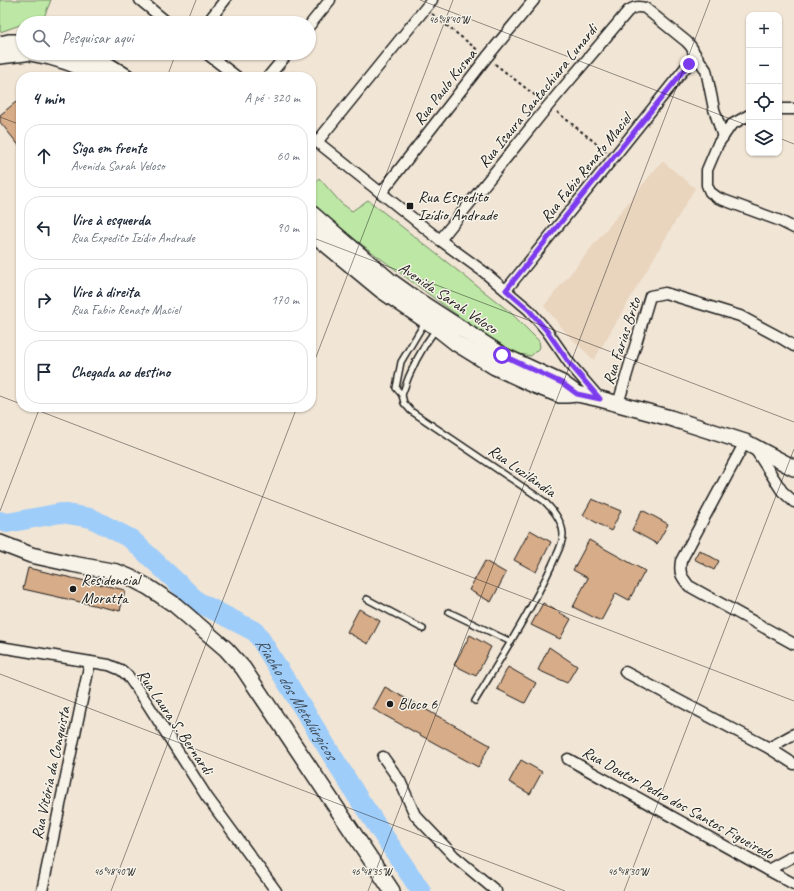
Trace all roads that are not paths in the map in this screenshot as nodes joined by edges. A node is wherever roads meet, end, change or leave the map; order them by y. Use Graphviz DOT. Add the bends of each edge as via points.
graph roads {
  1 [pos="140,0"];
  2 [pos="225,0"];
  3 [pos="330,0"];
  4 [pos="432,0"];
  5 [pos="534,0"];
  6 [pos="159,16"];
  7 [pos="212,16"];
  8 [pos="316,17"];
  9 [pos="16,43"];
  10 [pos="0,44"];
  11 [pos="694,51"];
  12 [pos="16,54"];
  13 [pos="0,56"];
  14 [pos="62,60"];
  15 [pos="100,60"];
  16 [pos="215,60"];
  17 [pos="282,60"];
  18 [pos="91,72"];
  19 [pos="119,72"];
  20 [pos="231,72"];
  21 [pos="272,72"];
  22 [pos="782,109"];
  23 [pos="794,109"];
  24 [pos="746,118"];
  25 [pos="316,137"];
  26 [pos="722,137"];
  27 [pos="316,141"];
  28 [pos="381,192"];
  29 [pos="316,217"];
  30 [pos="794,228"];
  31 [pos="316,236"];
  32 [pos="440,240"];
  33 [pos="506,290"];
  34 [pos="435,320"];
  35 [pos="794,346"];
  36 [pos="402,395"];
  37 [pos="600,399"];
  38 [pos="618,404"];
  39 [pos="749,444"];
  40 [pos="794,468"];
  41 [pos="794,502"];
  42 [pos="0,543"];
  43 [pos="367,599"];
  44 [pos="449,612"];
  45 [pos="423,629"];
  46 [pos="511,642"];
  47 [pos="794,644"];
  48 [pos="0,647"];
  49 [pos="90,662"];
  50 [pos="625,672"];
  51 [pos="475,701"];
  52 [pos="794,734"];
  53 [pos="769,748"];
  54 [pos="383,757"];
  55 [pos="568,759"];
  56 [pos="794,764"];
  57 [pos="794,856"];
  58 [pos="768,870"];
  59 [pos="794,884"];
  60 [pos="42,891"];
  61 [pos="276,891"];
  62 [pos="392,891"];
  63 [pos="496,891"];
  1 -- 6 [label="street"];
  2 -- 7 [label="street"];
  3 -- 8 [label="street"];
  4 -- 25 [label="street"];
  5 -- 28 [label="street, Rua Paulo Kusma"];
  9 -- 10 [label="main road"];
  11 -- 26 [label="street, Rua Isaura Santachiara Lunardi" via="706,70"];
  11 -- 32 [label="street, Rua Isaura Santachiara Lunardi" via="687,42 645,8 632,8 548,106"];
  11 -- 33 [label="street, Rua Fabio Renato Maciel" via="689,64"];
  12 -- 13 [label="main road"];
  14 -- 18 [label="main road"];
  15 -- 19 [label="main road"];
  16 -- 20 [label="street"];
  17 -- 21 [label="street"];
  22 -- 23 [label="street"];
  24 -- 26 [label="street" via="731,125"];
  26 -- 30 [label="street" via="707,170 707,185 710,192 718,198"];
  27 -- 28 [label="street"];
  28 -- 32 [label="street"];
  29 -- 34 [label="main road, Avenida Sarah Veloso"];
  31 -- 34 [label="main road, Avenida Sarah Veloso" via="381,290"];
  32 -- 33 [label="street"];
  33 -- 37 [label="street" via="543,326 570,364"];
  34 -- 36 [label="lane" via="412,366"];
  34 -- 36 [label="lane, Rua Luzilândia" via="402,362 396,388"];
  34 -- 37 [label="main road, Avenida Sarah Veloso" via="456,342 495,367 560,395 577,394"];
  35 -- 38 [label="street, Rua Farias Brito" via="740,316 665,293 650,296"];
  36 -- 46 [label="lane, Rua Luzilândia" via="404,403 411,411 544,501 553,509 560,522 562,543 546,579"];
  37 -- 38 [label="main road, Avenida Sarah Veloso"];
  38 -- 39 [label="main road, Avenida Sarah Veloso"];
  39 -- 40 [label="main road, Avenida Sarah Veloso"];
  39 -- 41 [label="street" via="782,491"];
  39 -- 47 [label="street" via="681,560 679,570 689,586"];
  42 -- 62 [label="main road" via="31,555 117,572 129,577 175,605 226,649 243,668"];
  43 -- 45 [label="lane"];
  44 -- 46 [label="lane"];
  46 -- 51 [label="lane, Rua Luzilândia"];
  48 -- 49 [label="street, Rua Laura S. Bernardi"];
  49 -- 60 [label="street, Rua Vitória da Conquista"];
  49 -- 61 [label="street, Rua Laura S. Bernardi" via="121,670 128,676 207,797"];
  50 -- 53 [label="street"];
  52 -- 53 [label="street"];
  53 -- 56 [label="street"];
  54 -- 63 [label="street" via="400,781 415,815 454,856"];
  55 -- 58 [label="street, Rua Doutor Pedro dos Santos Figueiredo"];
  57 -- 58 [label="street"];
  58 -- 59 [label="street, Rua Doutor Pedro dos Santos Figueiredo"];
}
